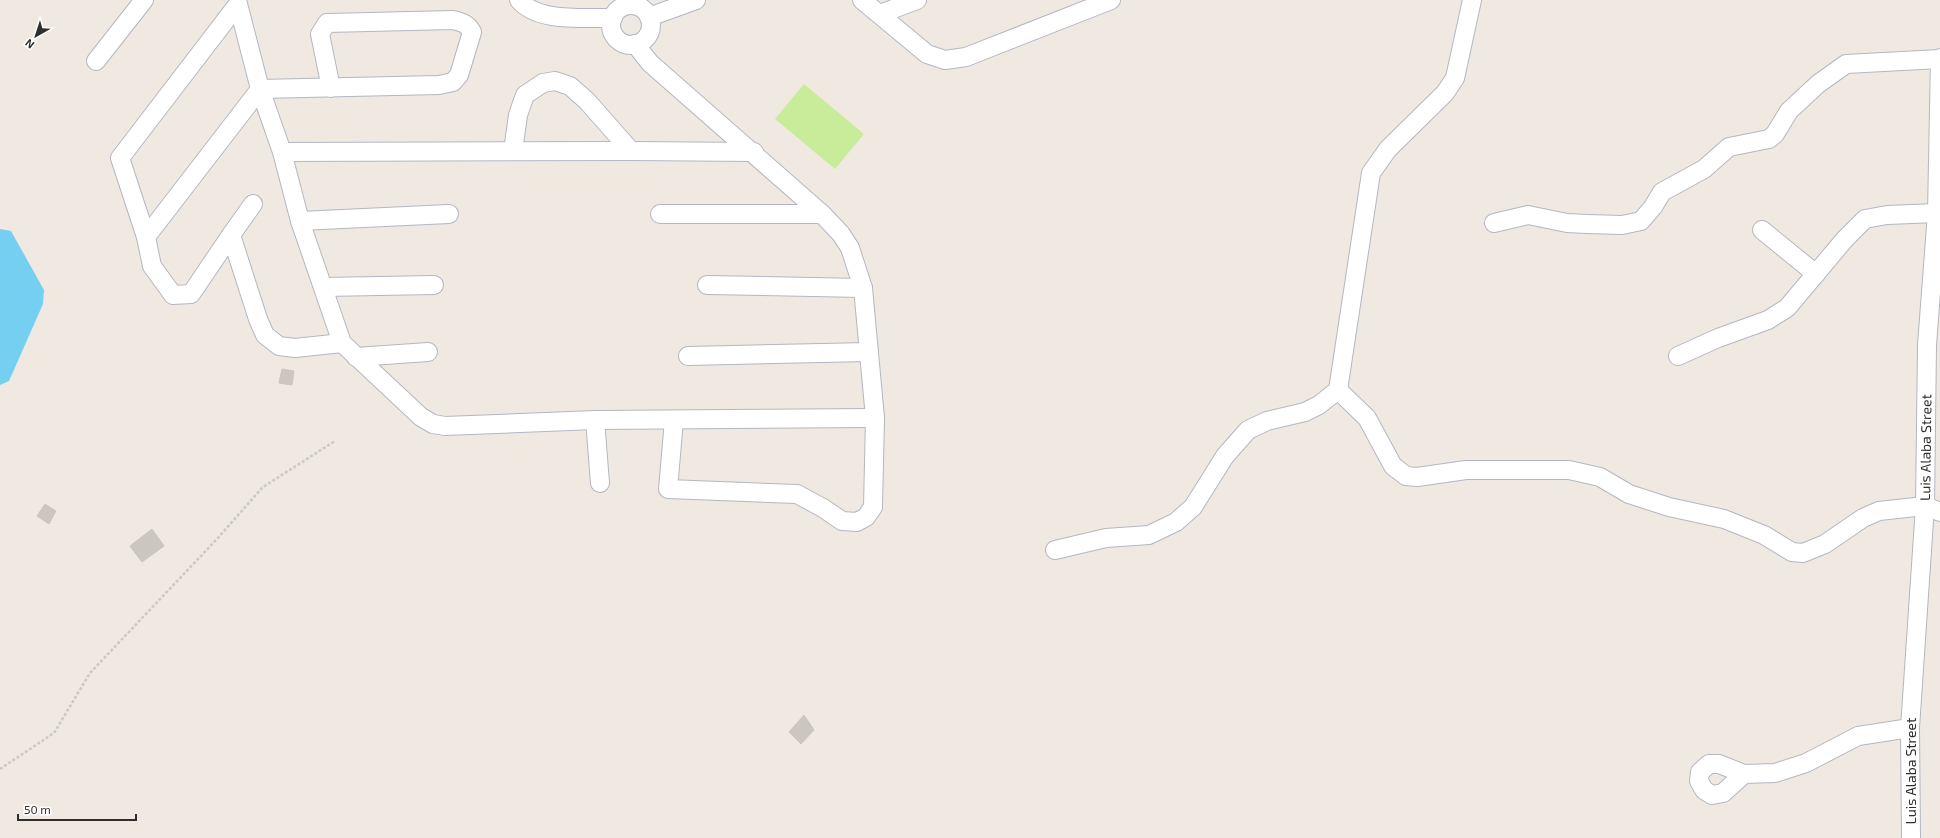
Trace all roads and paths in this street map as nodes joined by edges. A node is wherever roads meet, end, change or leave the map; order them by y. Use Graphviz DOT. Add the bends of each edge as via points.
graph roads {
  1 [pos="144,0"];
  2 [pos="520,0"];
  3 [pos="696,0"];
  4 [pos="862,0"];
  5 [pos="917,0"];
  6 [pos="1111,0"];
  7 [pos="1472,0"];
  8 [pos="237,2"];
  9 [pos="616,9"];
  10 [pos="880,14"];
  11 [pos="649,17"];
  12 [pos="636,44"];
  13 [pos="1940,58"];
  14 [pos="96,60"];
  15 [pos="331,88"];
  16 [pos="260,89"];
  17 [pos="513,151"];
  18 [pos="631,151"];
  19 [pos="282,152"];
  20 [pos="754,152"];
  21 [pos="253,204"];
  22 [pos="1937,213"];
  23 [pos="449,214"];
  24 [pos="660,214"];
  25 [pos="822,214"];
  26 [pos="300,221"];
  27 [pos="1494,223"];
  28 [pos="1762,230"];
  29 [pos="231,235"];
  30 [pos="146,237"];
  31 [pos="1816,274"];
  32 [pos="434,285"];
  33 [pos="707,285"];
  34 [pos="322,287"];
  35 [pos="863,288"];
  36 [pos="342,343"];
  37 [pos="428,352"];
  38 [pos="869,352"];
  39 [pos="688,356"];
  40 [pos="1678,356"];
  41 [pos="356,357"];
  42 [pos="1338,390"];
  43 [pos="875,418"];
  44 [pos="595,420"];
  45 [pos="674,420"];
  46 [pos="335,441"];
  47 [pos="600,483"];
  48 [pos="1933,509"];
  49 [pos="1055,550"];
  50 [pos="1910,728"];
  51 [pos="0,769"];
  52 [pos="1744,774"];
  53 [pos="1911,838"];
  1 -- 14 [label="street"];
  2 -- 9 [label="street" via="524,6 543,15"];
  3 -- 11 [label="street"];
  4 -- 10 [label="street"];
  5 -- 10 [label="street"];
  6 -- 10 [label="street" via="966,57 945,60 927,54"];
  7 -- 42 [label="street" via="1455,78 1445,93 1388,149 1370,173"];
  8 -- 16 [label="street"];
  8 -- 30 [label="street" via="120,158"];
  9 -- 11 [label="street" via="633,5 640,7"];
  9 -- 12 [label="street" via="611,25 615,37 628,44"];
  11 -- 12 [label="street" via="651,23 648,36"];
  12 -- 20 [label="street" via="650,63"];
  13 -- 22 [label="street, Luis Alaba Street"];
  13 -- 27 [label="street" via="1846,64 1818,84 1789,111 1769,139 1729,147 1704,169 1662,192 1641,221 1622,225 1567,223 1528,215"];
  15 -- 15 [label="street" via="439,85 453,82 459,75 472,32 463,23 453,20 327,23 320,34"];
  15 -- 16 [label="street"];
  16 -- 19 [label="street"];
  16 -- 30 [label="street"];
  17 -- 18 [label="street"];
  17 -- 18 [label="street" via="518,115 526,95 543,83 555,81 570,86"];
  17 -- 19 [label="street"];
  18 -- 20 [label="street"];
  19 -- 26 [label="street"];
  20 -- 25 [label="street"];
  21 -- 29 [label="street"];
  22 -- 31 [label="street" via="1888,215 1865,219"];
  22 -- 48 [label="street, Luis Alaba Street" via="1927,346"];
  23 -- 26 [label="street"];
  24 -- 25 [label="street"];
  25 -- 35 [label="street" via="850,248"];
  26 -- 34 [label="street"];
  28 -- 31 [label="street"];
  29 -- 30 [label="street" via="191,294 174,294 152,266"];
  29 -- 36 [label="street" via="264,335 279,346 295,348"];
  31 -- 40 [label="street" via="1787,308 1768,320"];
  32 -- 34 [label="street"];
  33 -- 35 [label="street"];
  34 -- 36 [label="street"];
  35 -- 38 [label="street"];
  36 -- 41 [label="street"];
  37 -- 41 [label="street"];
  38 -- 39 [label="street"];
  38 -- 43 [label="street"];
  41 -- 44 [label="street" via="421,417 433,424 445,426"];
  42 -- 48 [label="street" via="1367,418 1394,466 1406,476 1417,477 1466,470 1569,470 1600,478 1629,494 1669,507 1724,519 1764,535 1792,552 1803,553 1825,544 1863,518 1879,511"];
  42 -- 49 [label="street" via="1305,412 1267,421 1248,430 1225,456 1193,507 1176,522 1149,535 1106,538"];
  43 -- 45 [label="street"];
  43 -- 45 [label="street" via="873,507 866,517 857,522 842,520 797,494 668,489"];
  44 -- 45 [label="street"];
  44 -- 47 [label="street"];
  46 -- 51 [label="path" via="263,487 90,673 54,733"];
  48 -- 50 [label="street, Luis Alaba Street"];
  50 -- 52 [label="street" via="1858,736 1806,763 1775,773"];
  50 -- 53 [label="street, Luis Alaba Street"];
}
